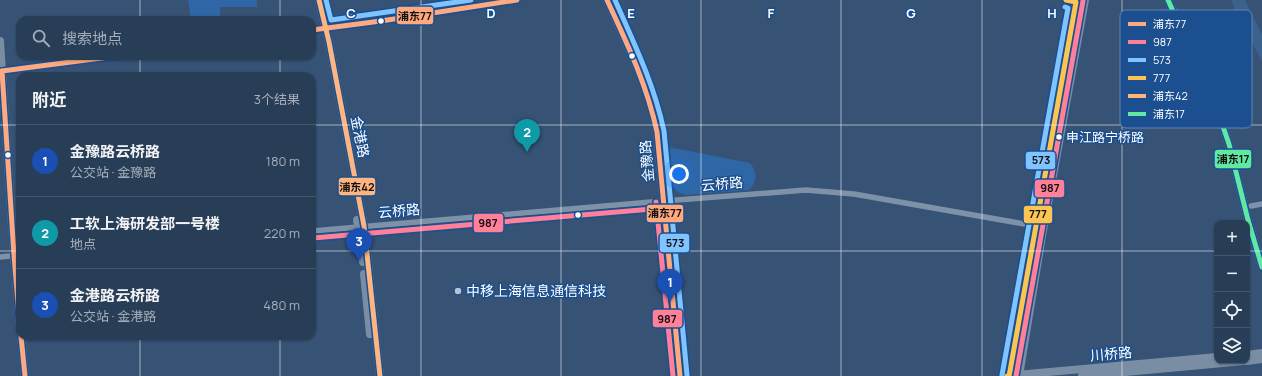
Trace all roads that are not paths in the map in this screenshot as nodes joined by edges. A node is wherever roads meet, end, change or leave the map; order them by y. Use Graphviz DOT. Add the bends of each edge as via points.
graph roads {
  1 [pos="313,0"];
  2 [pos="319,0"];
  3 [pos="517,0"];
  4 [pos="607,0"];
  5 [pos="1066,0"];
  6 [pos="1085,0"];
  7 [pos="1168,0"];
  8 [pos="1172,0"];
  9 [pos="1076,1"];
  10 [pos="1173,10"];
  11 [pos="1177,10"];
  12 [pos="319,29"];
  13 [pos="0,41"];
  14 [pos="88,60"];
  15 [pos="1,72"];
  16 [pos="1223,128"];
  17 [pos="1226,128"];
  18 [pos="664,201"];
  19 [pos="1262,204"];
  20 [pos="1251,206"];
  21 [pos="1036,226"];
  22 [pos="361,227"];
  23 [pos="316,231"];
  24 [pos="16,244"];
  25 [pos="1262,252"];
  26 [pos="16,255"];
  27 [pos="0,257"];
  28 [pos="1262,267"];
  29 [pos="21,340"];
  30 [pos="1262,353"];
  31 [pos="1250,355"];
  32 [pos="1214,357"];
  33 [pos="1262,359"];
  34 [pos="1250,360"];
  35 [pos="1214,364"];
  36 [pos="25,376"];
  37 [pos="375,376"];
  38 [pos="380,376"];
  39 [pos="680,376"];
  40 [pos="1008,376"];
  41 [pos="1019,376"];
  42 [pos="1082,376"];
  1 -- 12 [label="street, 金港路"];
  2 -- 12 [label="street, 金港路"];
  3 -- 12 [label="street"];
  4 -- 18 [label="street, 金豫路" via="652,105"];
  5 -- 9 [label="street"];
  6 -- 41 [label="street"];
  7 -- 10 [label="street"];
  8 -- 11 [label="street"];
  9 -- 21 [label="street"];
  12 -- 22 [label="street, 金港路"];
  13 -- 15 [label="street"];
  14 -- 15 [label="street"];
  15 -- 24 [label="street"];
  16 -- 28 [label="street"];
  17 -- 20 [label="street"];
  18 -- 21 [label="street, 云桥路" via="790,191 830,191"];
  18 -- 22 [label="street, 云桥路"];
  18 -- 39 [label="street, 金豫路"];
  19 -- 20 [label="street"];
  20 -- 25 [label="street"];
  21 -- 40 [label="street"];
  22 -- 23 [label="street, 云桥路"];
  22 -- 37 [label="street, 金港路"];
  22 -- 38 [label="street, 金港路"];
  26 -- 27 [label="street"];
  29 -- 36 [label="street"];
  30 -- 31 [label="street"];
  32 -- 41 [label="street, 川桥路"];
  33 -- 34 [label="street, 川桥路"];
  35 -- 42 [label="street, 川桥路"];
  40 -- 41 [label="street, 川桥路"];
}
